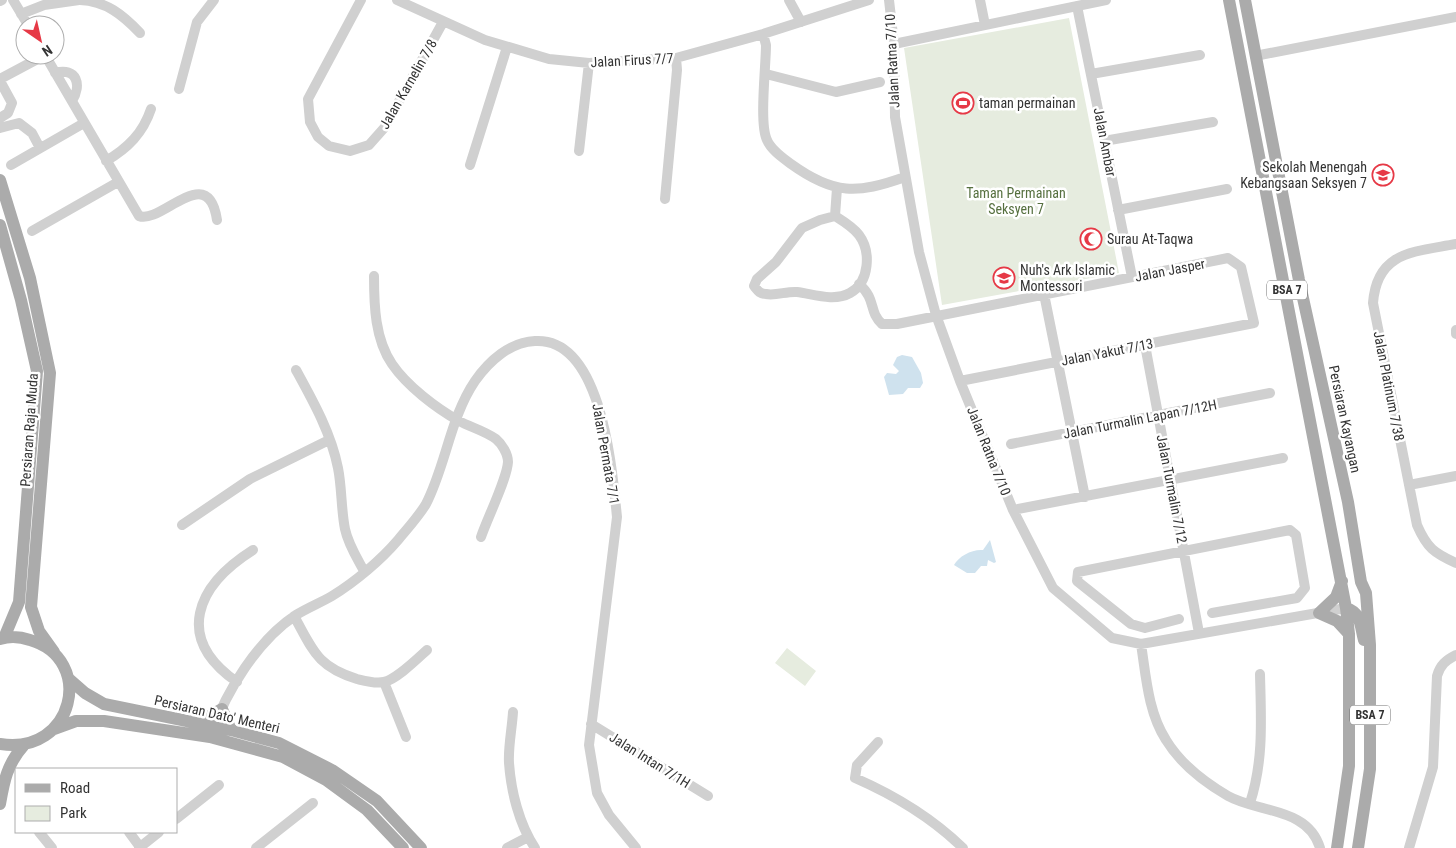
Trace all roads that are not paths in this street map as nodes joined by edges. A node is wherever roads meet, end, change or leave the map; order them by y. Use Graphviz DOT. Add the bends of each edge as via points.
graph roads {
  1 [pos="13,0"];
  2 [pos="79,0"];
  3 [pos="214,0"];
  4 [pos="361,0"];
  5 [pos="397,0"];
  6 [pos="789,0"];
  7 [pos="869,0"];
  8 [pos="889,0"];
  9 [pos="980,0"];
  10 [pos="1106,0"];
  11 [pos="1229,0"];
  12 [pos="1245,0"];
  13 [pos="1077,6"];
  14 [pos="21,14"];
  15 [pos="1456,17"];
  16 [pos="442,22"];
  17 [pos="801,22"];
  18 [pos="985,25"];
  19 [pos="140,32"];
  20 [pos="763,34"];
  21 [pos="894,44"];
  22 [pos="507,47"];
  23 [pos="1200,55"];
  24 [pos="1255,56"];
  25 [pos="676,58"];
  26 [pos="589,63"];
  27 [pos="27,65"];
  28 [pos="51,65"];
  29 [pos="766,74"];
  30 [pos="1091,74"];
  31 [pos="0,80"];
  32 [pos="880,82"];
  33 [pos="179,89"];
  34 [pos="151,109"];
  35 [pos="0,118"];
  36 [pos="1213,122"];
  37 [pos="84,123"];
  38 [pos="0,128"];
  39 [pos="1104,141"];
  40 [pos="40,148"];
  41 [pos="578,151"];
  42 [pos="106,161"];
  43 [pos="11,165"];
  44 [pos="470,165"];
  45 [pos="905,177"];
  46 [pos="0,180"];
  47 [pos="118,182"];
  48 [pos="837,188"];
  49 [pos="1228,189"];
  50 [pos="665,199"];
  51 [pos="1118,210"];
  52 [pos="835,216"];
  53 [pos="217,220"];
  54 [pos="0,225"];
  55 [pos="32,230"];
  56 [pos="8,243"];
  57 [pos="1456,244"];
  58 [pos="0,259"];
  59 [pos="374,276"];
  60 [pos="1132,277"];
  61 [pos="860,284"];
  62 [pos="1044,294"];
  63 [pos="21,300"];
  64 [pos="936,315"];
  65 [pos="1254,323"];
  66 [pos="1145,345"];
  67 [pos="1058,362"];
  68 [pos="296,370"];
  69 [pos="960,381"];
  70 [pos="1270,393"];
  71 [pos="1158,416"];
  72 [pos="457,420"];
  73 [pos="1072,432"];
  74 [pos="329,440"];
  75 [pos="1011,444"];
  76 [pos="1283,458"];
  77 [pos="1456,476"];
  78 [pos="1170,482"];
  79 [pos="1409,485"];
  80 [pos="1084,497"];
  81 [pos="1014,510"];
  82 [pos="182,525"];
  83 [pos="480,536"];
  84 [pos="253,550"];
  85 [pos="1184,551"];
  86 [pos="1456,563"];
  87 [pos="364,571"];
  88 [pos="1342,581"];
  89 [pos="1361,582"];
  90 [pos="1346,608"];
  91 [pos="1212,613"];
  92 [pos="1319,613"];
  93 [pos="294,616"];
  94 [pos="1179,619"];
  95 [pos="1199,633"];
  96 [pos="1349,634"];
  97 [pos="2,638"];
  98 [pos="1141,644"];
  99 [pos="427,650"];
  100 [pos="54,652"];
  101 [pos="1456,655"];
  102 [pos="1370,672"];
  103 [pos="1260,674"];
  104 [pos="69,680"];
  105 [pos="237,682"];
  106 [pos="384,682"];
  107 [pos="222,709"];
  108 [pos="513,712"];
  109 [pos="197,723"];
  110 [pos="591,724"];
  111 [pos="54,729"];
  112 [pos="231,730"];
  113 [pos="212,732"];
  114 [pos="406,737"];
  115 [pos="878,742"];
  116 [pos="0,744"];
  117 [pos="24,745"];
  118 [pos="219,785"];
  119 [pos="708,796"];
  120 [pos="313,803"];
  121 [pos="1250,803"];
  122 [pos="0,804"];
  123 [pos="178,816"];
  124 [pos="40,833"];
  125 [pos="130,833"];
  126 [pos="158,833"];
  127 [pos="528,837"];
  128 [pos="140,847"];
  129 [pos="52,848"];
  130 [pos="256,848"];
  131 [pos="403,848"];
  132 [pos="421,848"];
  133 [pos="507,848"];
  134 [pos="535,848"];
  135 [pos="636,848"];
  136 [pos="963,848"];
  137 [pos="1320,848"];
  138 [pos="1337,848"];
  139 [pos="1358,848"];
  140 [pos="1409,848"];
  1 -- 14 [label="street"];
  2 -- 14 [label="street" via="44,5"];
  2 -- 19 [label="street" via="113,8"];
  3 -- 33 [label="street" via="197,22"];
  4 -- 16 [label="street, Jalan Karnelin 7/8" via="308,100 310,122 318,136 330,146 350,151 370,145 385,127"];
  5 -- 16 [label="street, Jalan Firus 7/7"];
  6 -- 17 [label="street"];
  7 -- 17 [label="street, Jalan Firus 7/7"];
  8 -- 21 [label="street, Jalan Ratna 7/10"];
  9 -- 18 [label="street"];
  10 -- 13 [label="street"];
  11 -- 88 [label="main road, BSA 7"];
  12 -- 24 [label="main road, Persiaran Kayangan / BSA 7"];
  13 -- 18 [label="street"];
  13 -- 30 [label="street, Jalan Ambar"];
  15 -- 24 [label="street"];
  16 -- 22 [label="street, Jalan Firus 7/7"];
  17 -- 20 [label="street, Jalan Firus 7/7"];
  18 -- 21 [label="street"];
  20 -- 25 [label="street, Jalan Firus 7/7"];
  20 -- 29 [label="street"];
  21 -- 45 [label="street, Jalan Ratna 7/10" via="895,117"];
  22 -- 26 [label="street, Jalan Firus 7/7" via="549,58"];
  22 -- 44 [label="street"];
  23 -- 30 [label="street"];
  24 -- 89 [label="main road, Persiaran Kayangan / BSA 7" via="1299,280 1348,502"];
  25 -- 26 [label="street, Jalan Firus 7/7"];
  25 -- 50 [label="street"];
  26 -- 41 [label="street"];
  27 -- 31 [label="street"];
  28 -- 37 [label="street"];
  29 -- 32 [label="street" via="836,92"];
  29 -- 48 [label="street" via="763,115 766,140 809,178"];
  30 -- 39 [label="street, Jalan Ambar"];
  31 -- 35 [label="street" via="12,103 8,113"];
  34 -- 42 [label="street" via="145,127 125,148"];
  36 -- 39 [label="street"];
  37 -- 40 [label="street"];
  37 -- 42 [label="street"];
  38 -- 40 [label="street" via="20,123 32,133"];
  39 -- 51 [label="street, Jalan Ambar"];
  40 -- 43 [label="street"];
  42 -- 47 [label="street"];
  45 -- 48 [label="street" via="857,190"];
  45 -- 64 [label="street, Jalan Ratna 7/10" via="919,252"];
  46 -- 56 [label="main road, Persiaran Raja Muda"];
  47 -- 53 [label="street" via="139,216 149,218 195,194 214,204"];
  47 -- 55 [label="street"];
  48 -- 52 [label="street"];
  49 -- 51 [label="street"];
  51 -- 60 [label="street, Jalan Ambar"];
  52 -- 61 [label="street" via="859,235 867,253 865,274"];
  52 -- 61 [label="street" via="802,228 776,262 757,278 754,286 767,294 796,292 828,297 849,293"];
  54 -- 56 [label="main road, Persiaran Raja Muda"];
  56 -- 63 [label="main road, Persiaran Raja Muda"];
  56 -- 100 [label="main road, Persiaran Raja Muda" via="30,278 50,373 31,607 39,631"];
  57 -- 79 [label="street, Jalan Platinum 7/38" via="1404,254 1380,273 1374,291 1375,316"];
  58 -- 63 [label="main road"];
  59 -- 72 [label="street" via="374,307 380,337 392,364 414,387"];
  60 -- 62 [label="street, Jalan Jasper"];
  60 -- 65 [label="street, Jalan Jasper" via="1228,258 1241,267"];
  61 -- 64 [label="street, Jalan Jasper" via="869,292 875,318 882,324"];
  62 -- 64 [label="street, Jalan Jasper"];
  62 -- 67 [label="street"];
  63 -- 97 [label="main road, Persiaran Raja Muda" via="37,371 19,602"];
  64 -- 69 [label="street, Jalan Ratna 7/10"];
  65 -- 66 [label="street, Jalan Yakut 7/13"];
  66 -- 67 [label="street, Jalan Yakut 7/13"];
  66 -- 71 [label="street, Jalan Turmalin 7/12"];
  67 -- 69 [label="street, Jalan Yakut 7/13"];
  67 -- 73 [label="street"];
  68 -- 74 [label="street" via="318,410"];
  69 -- 81 [label="street, Jalan Ratna 7/10"];
  70 -- 71 [label="street, Jalan Turmalin Lapan 7/12H"];
  71 -- 73 [label="street, Jalan Turmalin Lapan 7/12H"];
  71 -- 78 [label="street, Jalan Turmalin 7/12"];
  72 -- 83 [label="street" via="495,438 503,446 508,461"];
  72 -- 87 [label="street, Jalan Permata 7/1" via="426,504 397,541"];
  72 -- 110 [label="street, Jalan Permata 7/1" via="474,383 489,363 526,341 554,343 566,350 580,365 597,396 617,517"];
  73 -- 75 [label="street, Jalan Turmalin Lapan 7/12H"];
  73 -- 80 [label="street"];
  74 -- 82 [label="street" via="250,479"];
  74 -- 87 [label="street" via="338,468 345,530"];
  76 -- 78 [label="street"];
  77 -- 79 [label="street"];
  78 -- 80 [label="street"];
  78 -- 85 [label="street, Jalan Turmalin 7/12"];
  79 -- 86 [label="street, Jalan Platinum 7/38" via="1417,526 1424,542 1436,554"];
  80 -- 81 [label="street"];
  81 -- 98 [label="street, Jalan Ratna 7/10" via="1053,588 1112,638"];
  84 -- 105 [label="street" via="237,560 210,590 198,625 201,643 209,657"];
  85 -- 91 [label="street" via="1290,530 1296,535 1305,588 1297,598"];
  85 -- 94 [label="street" via="1078,572 1077,581 1131,624 1145,628"];
  85 -- 95 [label="street, Jalan Turmalin 7/12"];
  87 -- 93 [label="street, Jalan Permata 7/1" via="334,595"];
  88 -- 90 [label="main road, BSA 7"];
  88 -- 92 [label="main road" via="1336,597"];
  89 -- 90 [label="main road" via="1357,597"];
  89 -- 102 [label="main road, Persiaran Kayangan / BSA 7" via="1366,593 1369,620"];
  90 -- 92 [label="street, Jalan Ratna 7/10"];
  90 -- 96 [label="main road, BSA 7"];
  90 -- 102 [label="main road" via="1359,616"];
  92 -- 95 [label="street, Jalan Ratna 7/10"];
  92 -- 96 [label="main road" via="1337,622"];
  93 -- 105 [label="street, Jalan Permata 7/1" via="257,649"];
  93 -- 106 [label="street" via="325,665 343,675 367,682"];
  95 -- 98 [label="street, Jalan Ratna 7/10"];
  96 -- 138 [label="main road, BSA 7" via="1350,766"];
  97 -- 100 [label="main road" via="22,637 39,642"];
  98 -- 121 [label="street" via="1152,709 1165,739 1180,760 1208,782 1230,797"];
  99 -- 106 [label="street"];
  100 -- 104 [label="main road, Persiaran Raja Muda"];
  101 -- 140 [label="street" via="1439,667 1433,767"];
  102 -- 139 [label="main road, Persiaran Kayangan / BSA 7" via="1370,769"];
  103 -- 121 [label="street" via="1261,752 1258,778"];
  104 -- 109 [label="main road, Persiaran Dato' Menteri" via="104,704"];
  104 -- 111 [label="main road" via="70,697 65,715"];
  105 -- 107 [label="street, Jalan Permata 7/1"];
  106 -- 114 [label="street"];
  107 -- 109 [label="main road"];
  107 -- 112 [label="main road"];
  107 -- 113 [label="street, Jalan Permata 7/1"];
  108 -- 127 [label="street" via="509,762 515,800"];
  109 -- 113 [label="main road, Persiaran Dato' Menteri"];
  110 -- 119 [label="street, Jalan Intan 7/1H"];
  110 -- 135 [label="street, Jalan Permata 7/1" via="589,745 597,793 609,815"];
  111 -- 113 [label="main road, Persiaran Dato' Menteri" via="76,721 104,721"];
  111 -- 117 [label="main road" via="40,740"];
  112 -- 113 [label="main road, Persiaran Dato' Menteri"];
  112 -- 132 [label="main road, Persiaran Dato' Menteri" via="279,743 332,770 377,801"];
  113 -- 131 [label="main road, Persiaran Dato' Menteri" via="283,757 326,780 367,810"];
  115 -- 136 [label="street" via="857,765 855,778 884,790 920,813"];
  116 -- 117 [label="main road"];
  117 -- 122 [label="main road" via="6,770"];
  118 -- 123 [label="street"];
  120 -- 130 [label="street"];
  121 -- 137 [label="street" via="1294,818 1309,829"];
  124 -- 129 [label="street"];
  125 -- 128 [label="street"];
  126 -- 128 [label="street"];
  127 -- 133 [label="street"];
  127 -- 134 [label="street"];
}
